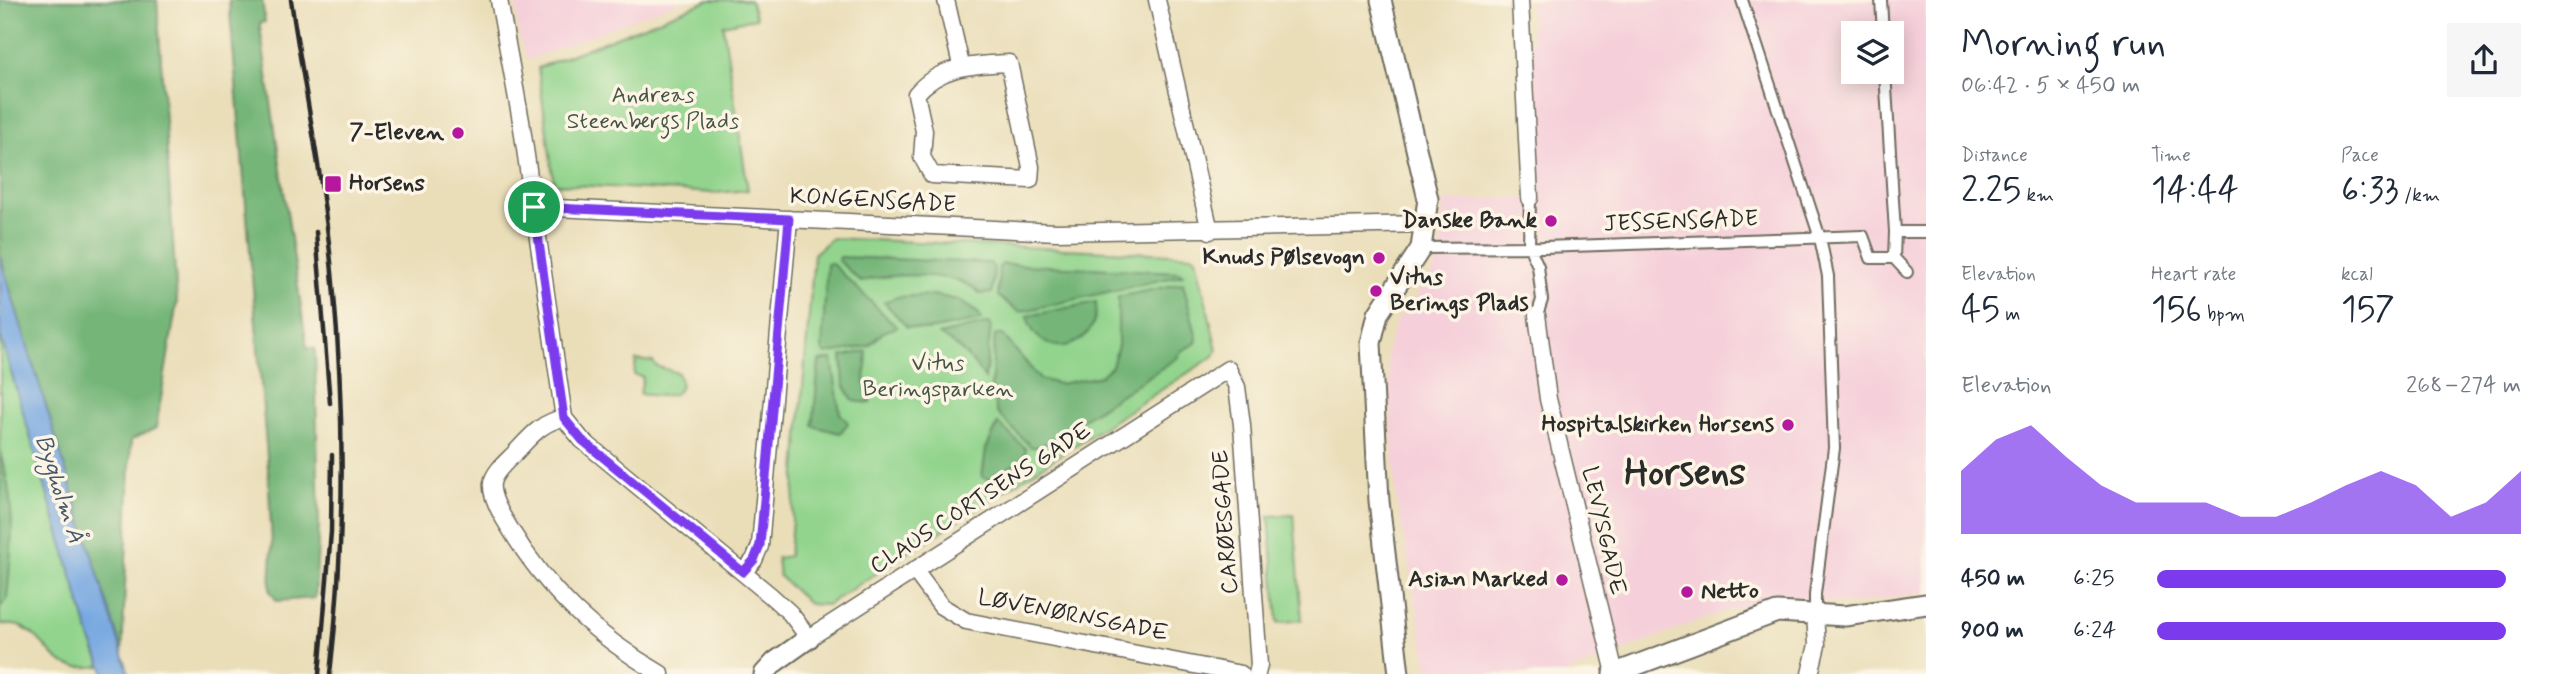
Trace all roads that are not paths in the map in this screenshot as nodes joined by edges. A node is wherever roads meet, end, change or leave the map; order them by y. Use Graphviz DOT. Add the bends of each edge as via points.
graph roads {
  1 [pos="499,0"];
  2 [pos="946,0"];
  3 [pos="1157,0"];
  4 [pos="1520,0"];
  5 [pos="1742,0"];
  6 [pos="1881,0"];
  7 [pos="1382,6"];
  8 [pos="1882,21"];
  9 [pos="961,65"];
  10 [pos="1886,84"];
  11 [pos="1530,198"];
  12 [pos="534,207"];
  13 [pos="789,219"];
  14 [pos="1426,224"];
  15 [pos="1210,231"];
  16 [pos="1895,232"];
  17 [pos="1926,232"];
  18 [pos="1820,238"];
  19 [pos="1529,246"];
  20 [pos="1421,248"];
  21 [pos="1894,258"];
  22 [pos="1907,272"];
  23 [pos="1537,315"];
  24 [pos="1228,369"];
  25 [pos="564,418"];
  26 [pos="915,571"];
  27 [pos="743,572"];
  28 [pos="1926,604"];
  29 [pos="1815,615"];
  30 [pos="809,638"];
  31 [pos="661,674"];
  32 [pos="764,674"];
  33 [pos="1241,674"];
  34 [pos="1257,674"];
  35 [pos="1399,674"];
  36 [pos="1614,674"];
  37 [pos="1810,674"];
  1 -- 12 [label="street"];
  2 -- 9 [label="street"];
  3 -- 15 [label="street"];
  4 -- 11 [label="street"];
  5 -- 18 [label="street"];
  6 -- 8 [label="street"];
  7 -- 14 [label="street" via="1428,199"];
  9 -- 9 [label="street" via="929,80 916,94 925,131 922,157 932,175 1030,180 1009,63"];
  10 -- 16 [label="street"];
  11 -- 19 [label="street"];
  12 -- 13 [label="street, KONGENSGADE"];
  12 -- 25 [label="street"];
  13 -- 15 [label="street, KONGENSGADE" via="1057,232"];
  13 -- 27 [label="street" via="760,545"];
  14 -- 15 [label="street"];
  14 -- 20 [label="street"];
  16 -- 17 [label="street"];
  16 -- 21 [label="street"];
  18 -- 19 [label="street, JESSENSGADE"];
  18 -- 21 [label="street, JESSENSGADE" via="1863,236 1871,258"];
  18 -- 29 [label="street" via="1828,276 1834,447"];
  19 -- 20 [label="street"];
  19 -- 23 [label="street" via="1538,266 1542,300"];
  20 -- 35 [label="street" via="1378,314 1371,343 1380,501"];
  21 -- 22 [label="street"];
  23 -- 36 [label="street, LEVYSGADE" via="1548,399"];
  24 -- 26 [label="street, CLAUS CORTSENS GADE"];
  24 -- 34 [label="street, CARØESGADE" via="1237,387 1241,414"];
  25 -- 27 [label="street" via="582,440"];
  25 -- 31 [label="street" via="538,428 494,476 491,487 502,516 556,593 607,639"];
  26 -- 30 [label="street, CLAUS CORTSENS GADE"];
  26 -- 33 [label="street, LØVENØRNSGADE" via="940,606 966,621"];
  27 -- 30 [label="street" via="790,613"];
  28 -- 29 [label="street" via="1845,616"];
  29 -- 36 [label="street" via="1777,612"];
  29 -- 37 [label="street" via="1817,645"];
  30 -- 32 [label="street, CLAUS CORTSENS GADE"];
}
